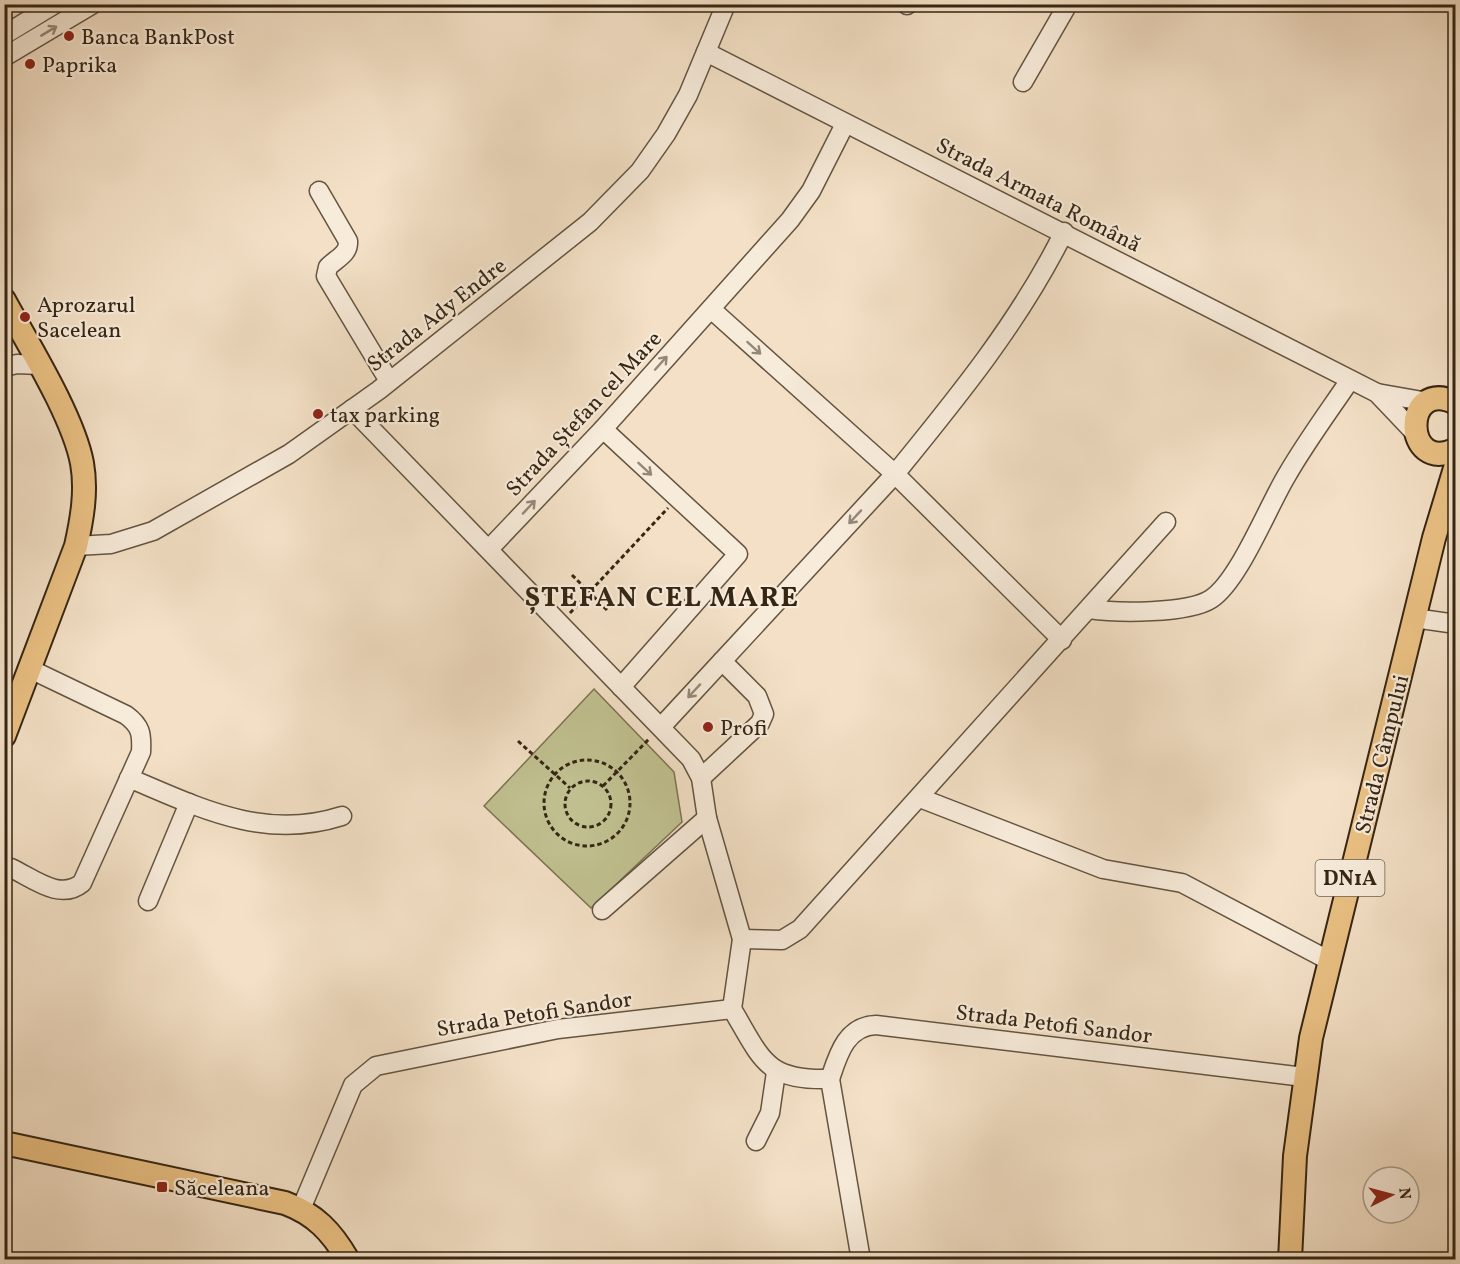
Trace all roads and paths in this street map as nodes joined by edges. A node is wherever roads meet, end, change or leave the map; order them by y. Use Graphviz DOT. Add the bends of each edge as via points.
graph roads {
  1 [pos="55,4"];
  2 [pos="93,4"];
  3 [pos="726,4"];
  4 [pos="1068,4"];
  5 [pos="4,35"];
  6 [pos="706,52"];
  7 [pos="4,57"];
  8 [pos="1023,82"];
  9 [pos="845,124"];
  10 [pos="319,191"];
  11 [pos="1064,232"];
  12 [pos="4,300"];
  13 [pos="711,309"];
  14 [pos="39,364"];
  15 [pos="4,367"];
  16 [pos="1350,380"];
  17 [pos="389,381"];
  18 [pos="1377,393"];
  19 [pos="1445,399"];
  20 [pos="352,409"];
  21 [pos="603,429"];
  22 [pos="1419,440"];
  23 [pos="1455,449"];
  24 [pos="1455,465"];
  25 [pos="895,474"];
  26 [pos="677,498"];
  27 [pos="1443,501"];
  28 [pos="1166,522"];
  29 [pos="76,546"];
  30 [pos="489,549"];
  31 [pos="572,575"];
  32 [pos="589,593"];
  33 [pos="1089,609"];
  34 [pos="608,611"];
  35 [pos="1414,618"];
  36 [pos="561,623"];
  37 [pos="1455,624"];
  38 [pos="1062,640"];
  39 [pos="722,661"];
  40 [pos="30,669"];
  41 [pos="621,687"];
  42 [pos="661,727"];
  43 [pos="4,736"];
  44 [pos="518,741"];
  45 [pos="617,772"];
  46 [pos="556,773"];
  47 [pos="129,778"];
  48 [pos="701,778"];
  49 [pos="603,786"];
  50 [pos="570,789"];
  51 [pos="920,798"];
  52 [pos="189,803"];
  53 [pos="342,816"];
  54 [pos="707,818"];
  55 [pos="12,868"];
  56 [pos="148,901"];
  57 [pos="602,910"];
  58 [pos="742,939"];
  59 [pos="1330,961"];
  60 [pos="732,1009"];
  61 [pos="776,1072"];
  62 [pos="1304,1077"];
  63 [pos="830,1079"];
  64 [pos="756,1141"];
  65 [pos="4,1143"];
  66 [pos="301,1209"];
  67 [pos="348,1260"];
  68 [pos="861,1260"];
  69 [pos="1290,1260"];
  1 -- 5 [label="street"];
  7 -- 2 [label="street, one-way"];
  3 -- 6 [label="street, Strada Ady Endre"];
  4 -- 8 [label="street"];
  6 -- 9 [label="street, Strada Armata Română"];
  6 -- 17 [label="street, Strada Ady Endre" via="666,134 617,197"];
  9 -- 11 [label="street, Strada Armata Română"];
  9 -- 13 [label="street, Strada Ștefan cel Mare" via="811,190 790,220"];
  10 -- 17 [label="street" via="349,247 328,267 326,276"];
  11 -- 16 [label="street, Strada Armata Română"];
  11 -- 25 [label="street" via="1011,322"];
  12 -- 14 [label="main road"];
  21 -- 13 [label="street, Strada Ștefan cel Mare, one-way"];
  13 -- 25 [label="street, one-way"];
  14 -- 15 [label="street"];
  14 -- 29 [label="main road" via="68,423 82,463 84,500"];
  16 -- 18 [label="street, Strada Armata Română"];
  16 -- 33 [label="street" via="1287,474 1228,582 1212,598 1184,608 1131,612"];
  17 -- 20 [label="street, Strada Ady Endre"];
  18 -- 19 [label="street"];
  18 -- 22 [label="street, Strada Armata Română"];
  19 -- 22 [label="main road" via="1416,415"];
  20 -- 29 [label="street, Strada Ady Endre" via="322,420 289,454 153,531 111,544"];
  20 -- 30 [label="street"];
  21 -- 26 [label="street, one-way"];
  30 -- 21 [label="street, Strada Ștefan cel Mare, one-way"];
  22 -- 23 [label="main road" via="1441,453"];
  22 -- 27 [label="main road" via="1437,472"];
  24 -- 27 [label="main road, Strada Câmpului / DN1A"];
  25 -- 38 [label="street"];
  25 -- 39 [label="street, one-way"];
  26 -- 32 [label="path"];
  26 -- 41 [label="street" via="738,554"];
  27 -- 35 [label="main road, Strada Câmpului / DN1A"];
  28 -- 33 [label="street"];
  29 -- 40 [label="main road"];
  30 -- 36 [label="street"];
  31 -- 32 [label="path"];
  32 -- 34 [label="path"];
  32 -- 36 [label="path"];
  33 -- 38 [label="street"];
  35 -- 37 [label="street"];
  35 -- 59 [label="main road, Strada Câmpului / DN1A"];
  36 -- 41 [label="street"];
  38 -- 51 [label="street"];
  39 -- 42 [label="street, one-way"];
  39 -- 48 [label="street" via="758,696 764,714 752,731"];
  40 -- 43 [label="main road"];
  40 -- 47 [label="street" via="137,724 142,735 141,752"];
  41 -- 42 [label="street"];
  42 -- 45 [label="path"];
  42 -- 48 [label="street" via="692,759"];
  44 -- 46 [label="path"];
  45 -- 46 [label="path" via="593,760 579,760"];
  45 -- 46 [label="path" via="630,795 628,816 618,833 595,846 568,842 549,824 544,798"];
  45 -- 49 [label="path"];
  46 -- 50 [label="path"];
  47 -- 52 [label="street"];
  47 -- 55 [label="street" via="82,883 72,891 58,891"];
  48 -- 54 [label="street"];
  49 -- 50 [label="path" via="583,781"];
  49 -- 50 [label="path" via="611,808 604,822 589,828 569,818 564,803"];
  51 -- 58 [label="street" via="800,929 782,940"];
  51 -- 59 [label="street" via="1103,869 1182,883"];
  52 -- 53 [label="street" via="253,823 315,825"];
  52 -- 56 [label="street"];
  54 -- 57 [label="street"];
  54 -- 58 [label="street"];
  58 -- 60 [label="street"];
  59 -- 62 [label="main road, Strada Câmpului / DN1A"];
  60 -- 61 [label="street" via="762,1058"];
  60 -- 66 [label="street, Strada Petofi Sandor" via="558,1029 376,1066 353,1085"];
  61 -- 63 [label="street" via="791,1078"];
  61 -- 64 [label="street" via="770,1113"];
  62 -- 63 [label="street, Strada Petofi Sandor" via="876,1025 856,1029 848,1038"];
  62 -- 69 [label="main road, Strada Câmpului / DN1A"];
  63 -- 68 [label="street"];
  65 -- 66 [label="main road" via="249,1194"];
  66 -- 67 [label="main road" via="327,1228"];
}
